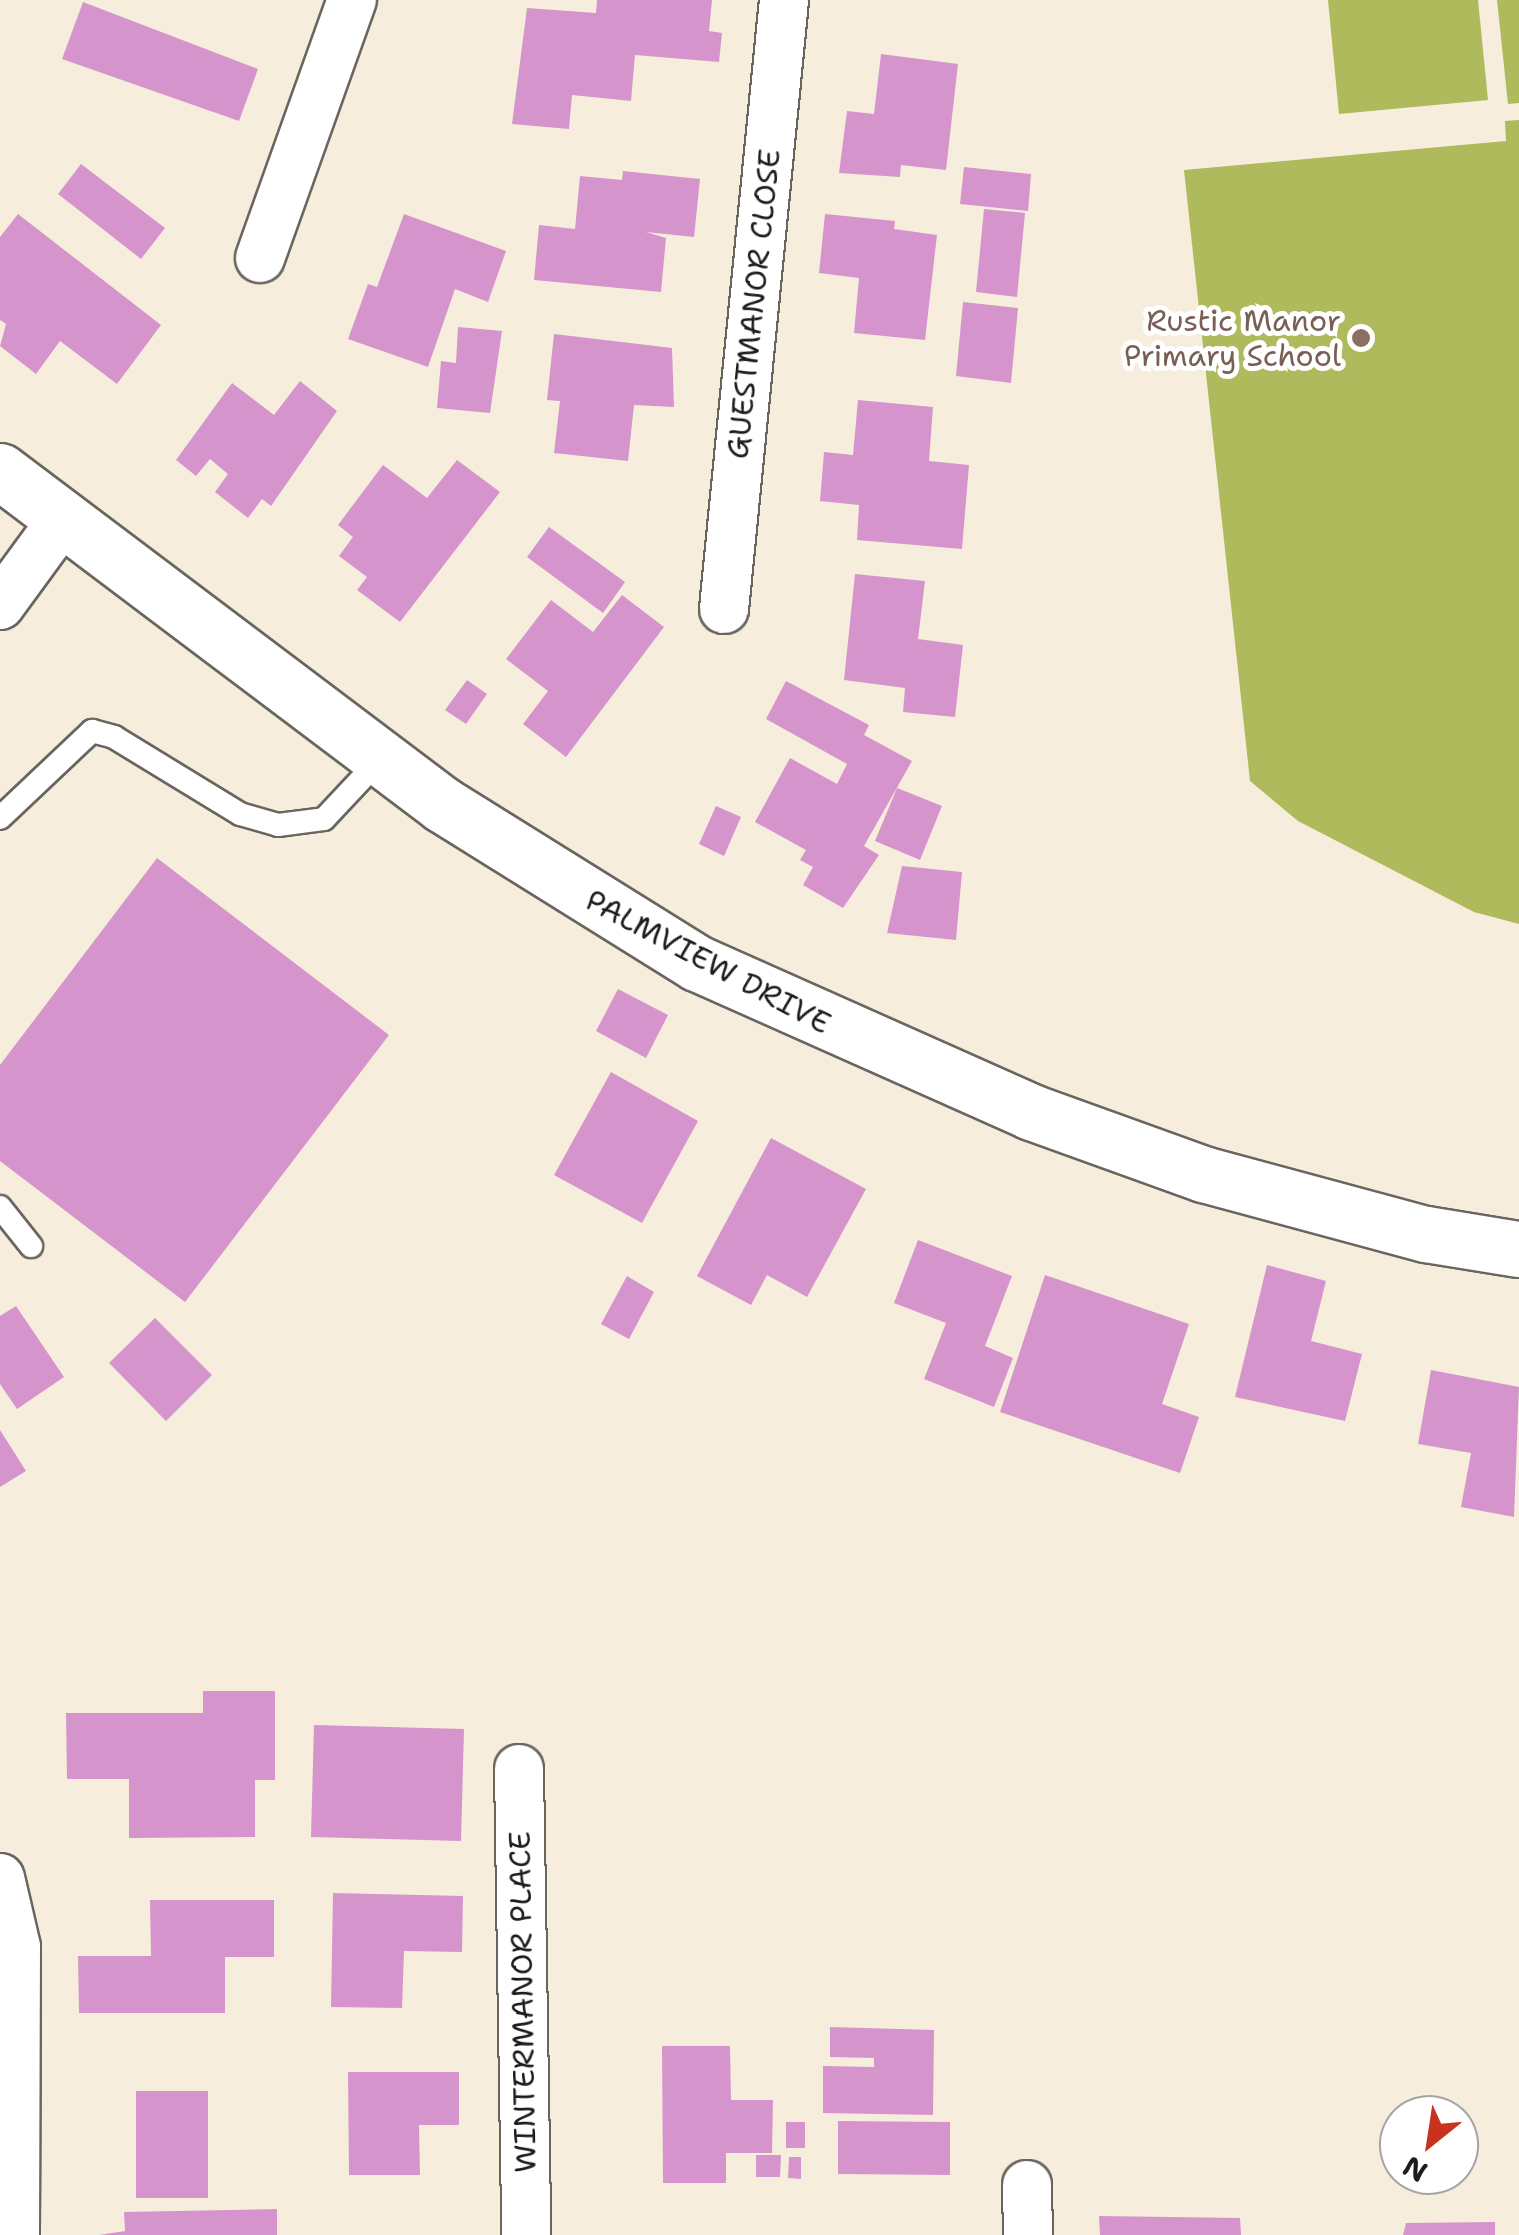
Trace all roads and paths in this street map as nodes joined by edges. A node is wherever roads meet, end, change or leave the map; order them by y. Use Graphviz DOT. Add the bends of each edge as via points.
graph roads {
  1 [pos="352,0"];
  2 [pos="784,0"];
  3 [pos="260,258"];
  4 [pos="0,471"];
  5 [pos="63,520"];
  6 [pos="0,605"];
  7 [pos="724,609"];
  8 [pos="381,758"];
  9 [pos="0,818"];
  10 [pos="0,1207"];
  11 [pos="31,1246"];
  12 [pos="1519,1249"];
  13 [pos="519,1770"];
  14 [pos="0,1878"];
  15 [pos="1027,2185"];
  16 [pos="14,2235"];
  17 [pos="526,2235"];
  18 [pos="1028,2235"];
  1 -- 3 [label="street"];
  2 -- 7 [label="street, GUESTMANOR CLOSE"];
  4 -- 5 [label="street, PALMVIEW DRIVE"];
  5 -- 6 [label="street"];
  5 -- 8 [label="street, PALMVIEW DRIVE"];
  8 -- 9 [label="lane" via="324,819 278,825 240,814 114,737 92,731"];
  8 -- 12 [label="street, PALMVIEW DRIVE" via="579,896 696,964 830,1027 1031,1112 1203,1174 1426,1234"];
  10 -- 11 [label="lane"];
  13 -- 17 [label="street, WINTERMANOR PLACE"];
  14 -- 16 [label="street" via="16,1946"];
  15 -- 18 [label="street"];
}
